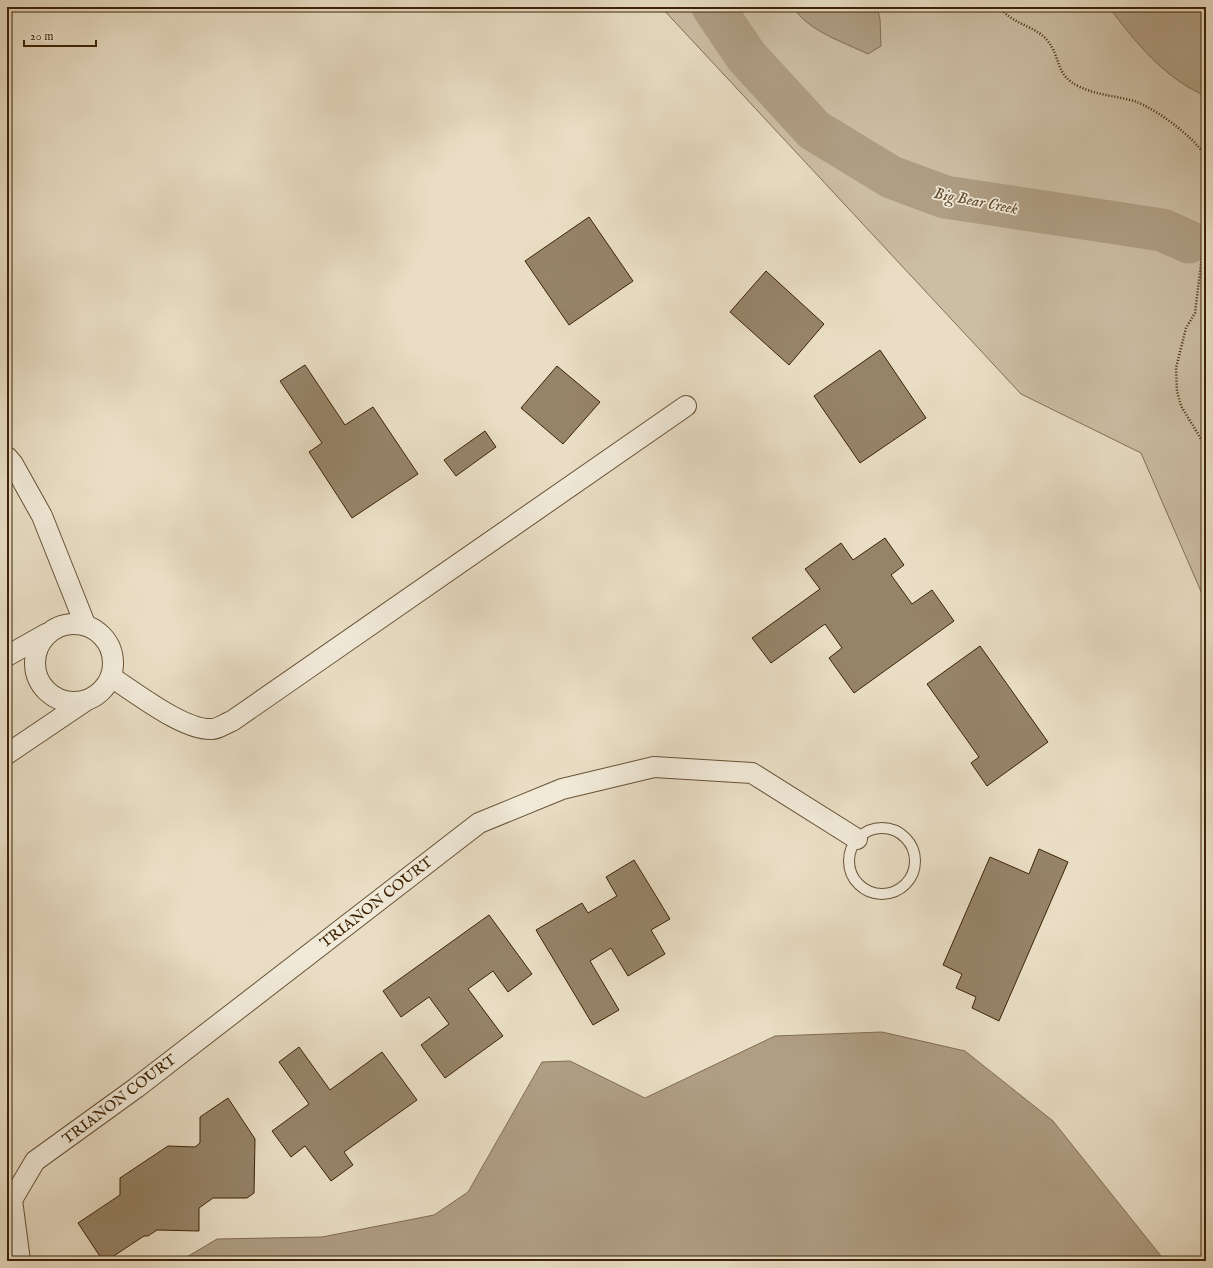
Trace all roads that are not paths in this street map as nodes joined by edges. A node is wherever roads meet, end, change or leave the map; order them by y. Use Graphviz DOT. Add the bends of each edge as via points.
graph roads {
  1 [pos="686,406"];
  2 [pos="7,457"];
  3 [pos="85,624"];
  4 [pos="48,633"];
  5 [pos="7,656"];
  6 [pos="111,677"];
  7 [pos="84,702"];
  8 [pos="7,754"];
  9 [pos="857,839"];
  10 [pos="20,1261"];
  1 -- 6 [label="street" via="232,721 213,729 194,726 172,716"];
  2 -- 3 [label="street" via="42,516"];
  3 -- 4 [label="street" via="59,626"];
  3 -- 6 [label="street" via="97,630 112,651 114,664"];
  4 -- 5 [label="street"];
  4 -- 7 [label="street" via="39,644 35,656 39,682 47,692 58,699"];
  6 -- 7 [label="street" via="105,688"];
  7 -- 8 [label="street"];
  9 -- 9 [label="lane" via="848,860 855,881 872,893 894,892 905,886 912,876 915,865 914,854 906,838 897,831 874,828"];
  9 -- 10 [label="street, TRIANON COURT" via="752,773 654,767 562,789 479,823 136,1088 35,1161 12,1200"];
}
